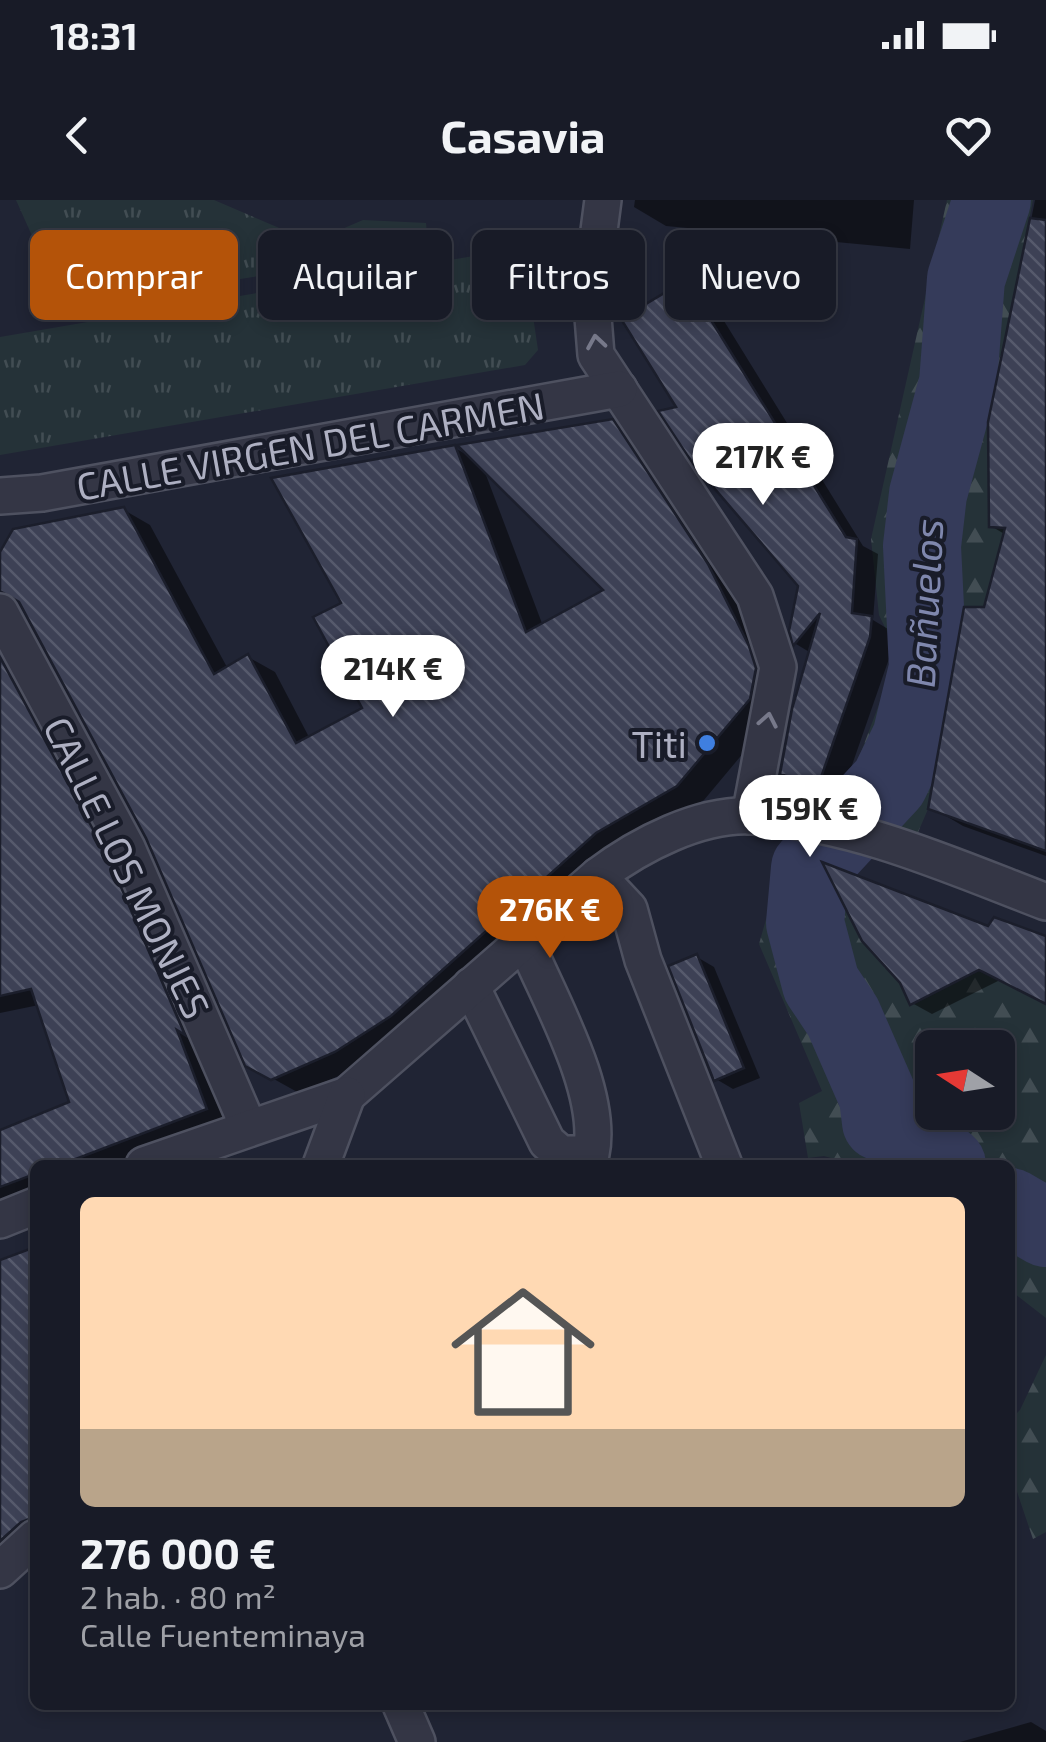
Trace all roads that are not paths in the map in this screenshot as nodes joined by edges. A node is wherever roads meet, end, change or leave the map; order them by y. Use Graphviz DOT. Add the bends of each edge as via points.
graph roads {
  1 [pos="603,200"];
  2 [pos="618,390"];
  3 [pos="0,496"];
  4 [pos="2,623"];
  5 [pos="750,816"];
  6 [pos="598,876"];
  7 [pos="1046,902"];
  8 [pos="525,941"];
  9 [pos="471,986"];
  10 [pos="347,1095"];
  11 [pos="248,1126"];
  12 [pos="157,1160"];
  13 [pos="323,1160"];
  14 [pos="722,1160"];
  15 [pos="30,1208"];
  16 [pos="0,1220"];
  17 [pos="30,1543"];
  18 [pos="0,1570"];
  19 [pos="403,1710"];
  20 [pos="417,1742"];
  2 -- 1 [label="street, one-way" via="596,355 590,292"];
  2 -- 3 [label="street, CALLE VIRGEN DEL CARMEN"];
  5 -- 2 [label="street, one-way" via="778,667 755,596"];
  4 -- 11 [label="street, CALLE LOS MONJES" via="127,848"];
  5 -- 6 [label="street" via="690,827 629,852"];
  5 -- 7 [label="street" via="882,840"];
  6 -- 8 [label="street"];
  6 -- 14 [label="street" via="629,909"];
  8 -- 9 [label="street"];
  8 -- 9 [label="street" via="590,1097 596,1132 591,1154 561,1154 547,1142"];
  9 -- 10 [label="street"];
  10 -- 11 [label="street"];
  10 -- 13 [label="street"];
  11 -- 12 [label="street"];
  15 -- 16 [label="street"];
  17 -- 18 [label="street"];
  19 -- 20 [label="street"];
}
